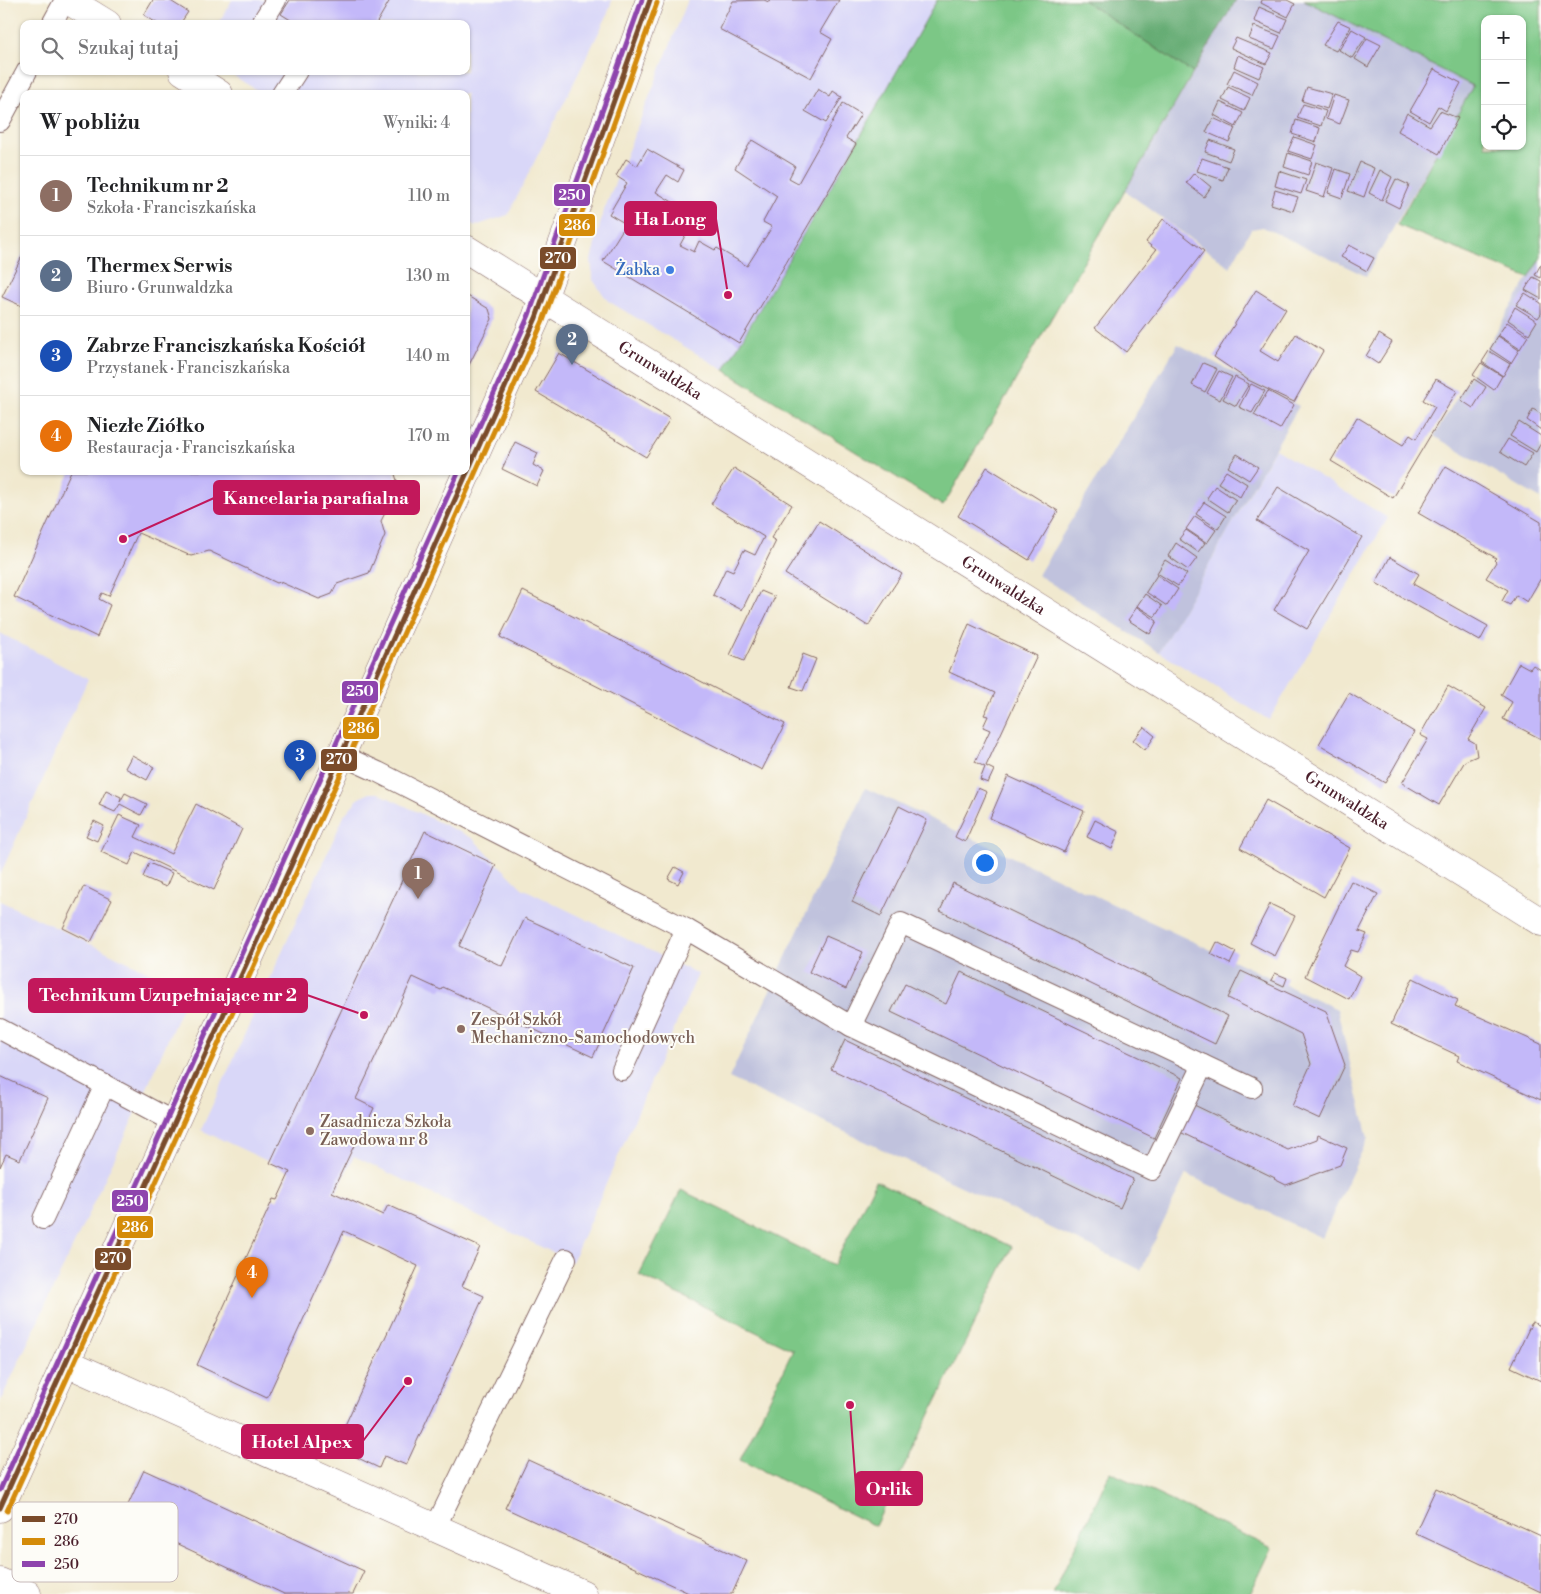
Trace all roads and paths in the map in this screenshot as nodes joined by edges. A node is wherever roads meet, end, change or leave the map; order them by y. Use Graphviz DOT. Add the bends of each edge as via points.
graph roads {
  1 [pos="65,0"];
  2 [pos="68,0"];
  3 [pos="276,0"];
  4 [pos="650,0"];
  5 [pos="54,20"];
  6 [pos="100,20"];
  7 [pos="264,20"];
  8 [pos="25,75"];
  9 [pos="189,75"];
  10 [pos="294,75"];
  11 [pos="213,90"];
  12 [pos="285,90"];
  13 [pos="0,122"];
  14 [pos="470,252"];
  15 [pos="544,298"];
  16 [pos="470,465"];
  17 [pos="466,475"];
  18 [pos="342,755"];
  19 [pos="1541,922"];
  20 [pos="686,929"];
  21 [pos="851,1026"];
  22 [pos="0,1029"];
  23 [pos="1202,1064"];
  24 [pos="622,1070"];
  25 [pos="105,1085"];
  26 [pos="1252,1088"];
  27 [pos="174,1122"];
  28 [pos="43,1219"];
  29 [pos="566,1259"];
  30 [pos="67,1363"];
  31 [pos="0,1508"];
  32 [pos="435,1528"];
  33 [pos="0,1582"];
  34 [pos="27,1594"];
  35 [pos="583,1594"];
  1 -- 5 [label="lane"];
  2 -- 6 [label="street"];
  3 -- 7 [label="lane"];
  4 -- 15 [label="street"];
  8 -- 13 [label="lane"];
  9 -- 11 [label="street"];
  10 -- 12 [label="lane"];
  14 -- 15 [label="street, Grunwaldzka"];
  15 -- 16 [label="street"];
  15 -- 19 [label="street, Grunwaldzka"];
  17 -- 18 [label="street"];
  18 -- 20 [label="lane"];
  18 -- 27 [label="street"];
  20 -- 21 [label="lane"];
  20 -- 24 [label="lane"];
  21 -- 23 [label="lane" via="901,923"];
  21 -- 23 [label="lane" via="1152,1170"];
  22 -- 25 [label="lane"];
  23 -- 26 [label="lane"];
  25 -- 27 [label="lane"];
  25 -- 28 [label="lane"];
  27 -- 30 [label="street"];
  29 -- 32 [label="lane"];
  30 -- 31 [label="street"];
  30 -- 32 [label="street"];
  32 -- 35 [label="street"];
  33 -- 34 [label="street"];
}
